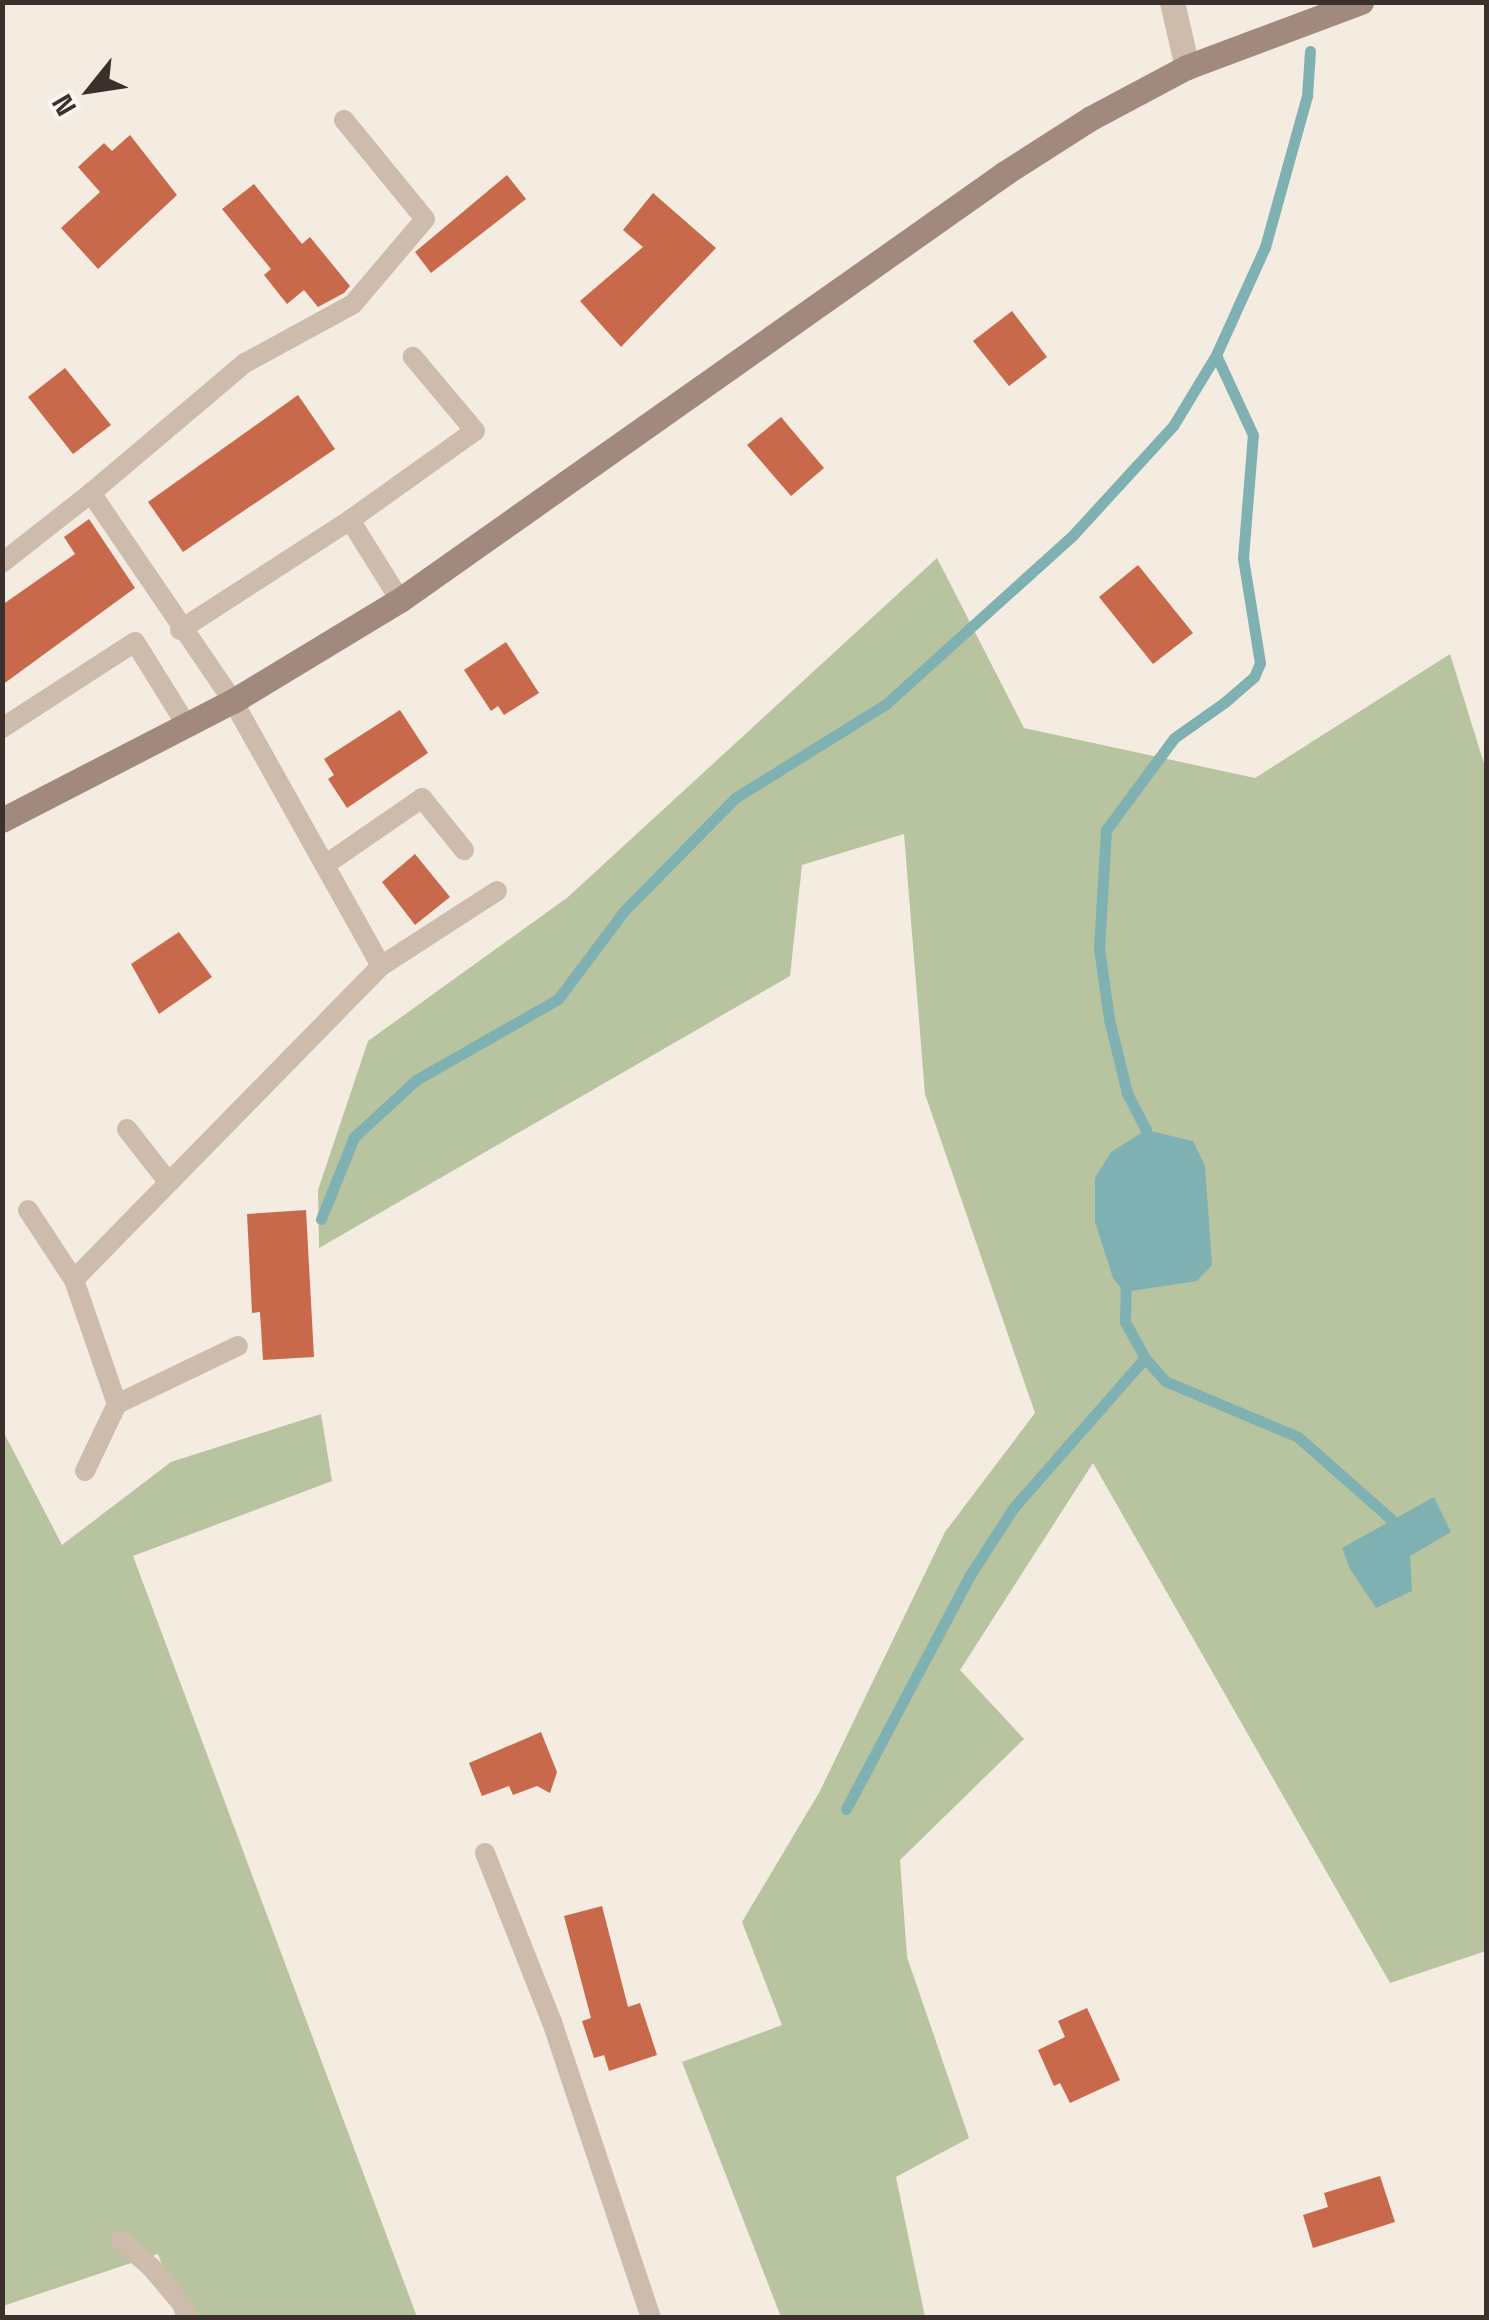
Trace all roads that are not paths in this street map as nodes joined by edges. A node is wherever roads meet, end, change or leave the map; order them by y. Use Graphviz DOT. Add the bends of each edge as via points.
graph roads {
  1 [pos="1172,2"];
  2 [pos="1362,2"];
  3 [pos="1187,67"];
  4 [pos="344,120"];
  5 [pos="412,357"];
  6 [pos="91,493"];
  7 [pos="350,520"];
  8 [pos="2,563"];
  9 [pos="400,600"];
  10 [pos="180,630"];
  11 [pos="233,701"];
  12 [pos="187,726"];
  13 [pos="2,728"];
  14 [pos="2,820"];
  15 [pos="464,850"];
  16 [pos="325,866"];
  17 [pos="497,891"];
  18 [pos="381,966"];
  19 [pos="127,1129"];
  20 [pos="169,1183"];
  21 [pos="28,1210"];
  22 [pos="74,1280"];
  23 [pos="238,1346"];
  24 [pos="117,1404"];
  25 [pos="85,1471"];
  26 [pos="485,1852"];
  27 [pos="120,2240"];
  28 [pos="187,2318"];
  29 [pos="651,2318"];
  1 -- 3 [label="street"];
  2 -- 3 [label="street"];
  3 -- 9 [label="street" via="1004,172"];
  4 -- 6 [label="lane" via="425,219 354,304 246,363"];
  5 -- 7 [label="lane" via="474,431"];
  6 -- 8 [label="lane"];
  6 -- 10 [label="lane"];
  7 -- 9 [label="lane"];
  7 -- 10 [label="lane"];
  9 -- 11 [label="street"];
  10 -- 11 [label="lane"];
  11 -- 12 [label="street"];
  11 -- 16 [label="lane"];
  12 -- 13 [label="lane" via="135,642"];
  12 -- 14 [label="street"];
  15 -- 16 [label="lane" via="422,798"];
  16 -- 18 [label="lane"];
  17 -- 18 [label="lane"];
  18 -- 20 [label="lane"];
  19 -- 20 [label="lane"];
  20 -- 22 [label="lane"];
  21 -- 22 [label="lane"];
  22 -- 24 [label="lane"];
  23 -- 24 [label="lane"];
  24 -- 25 [label="lane"];
  26 -- 29 [label="lane" via="552,2022"];
  27 -- 28 [label="lane" via="182,2304"];
}
